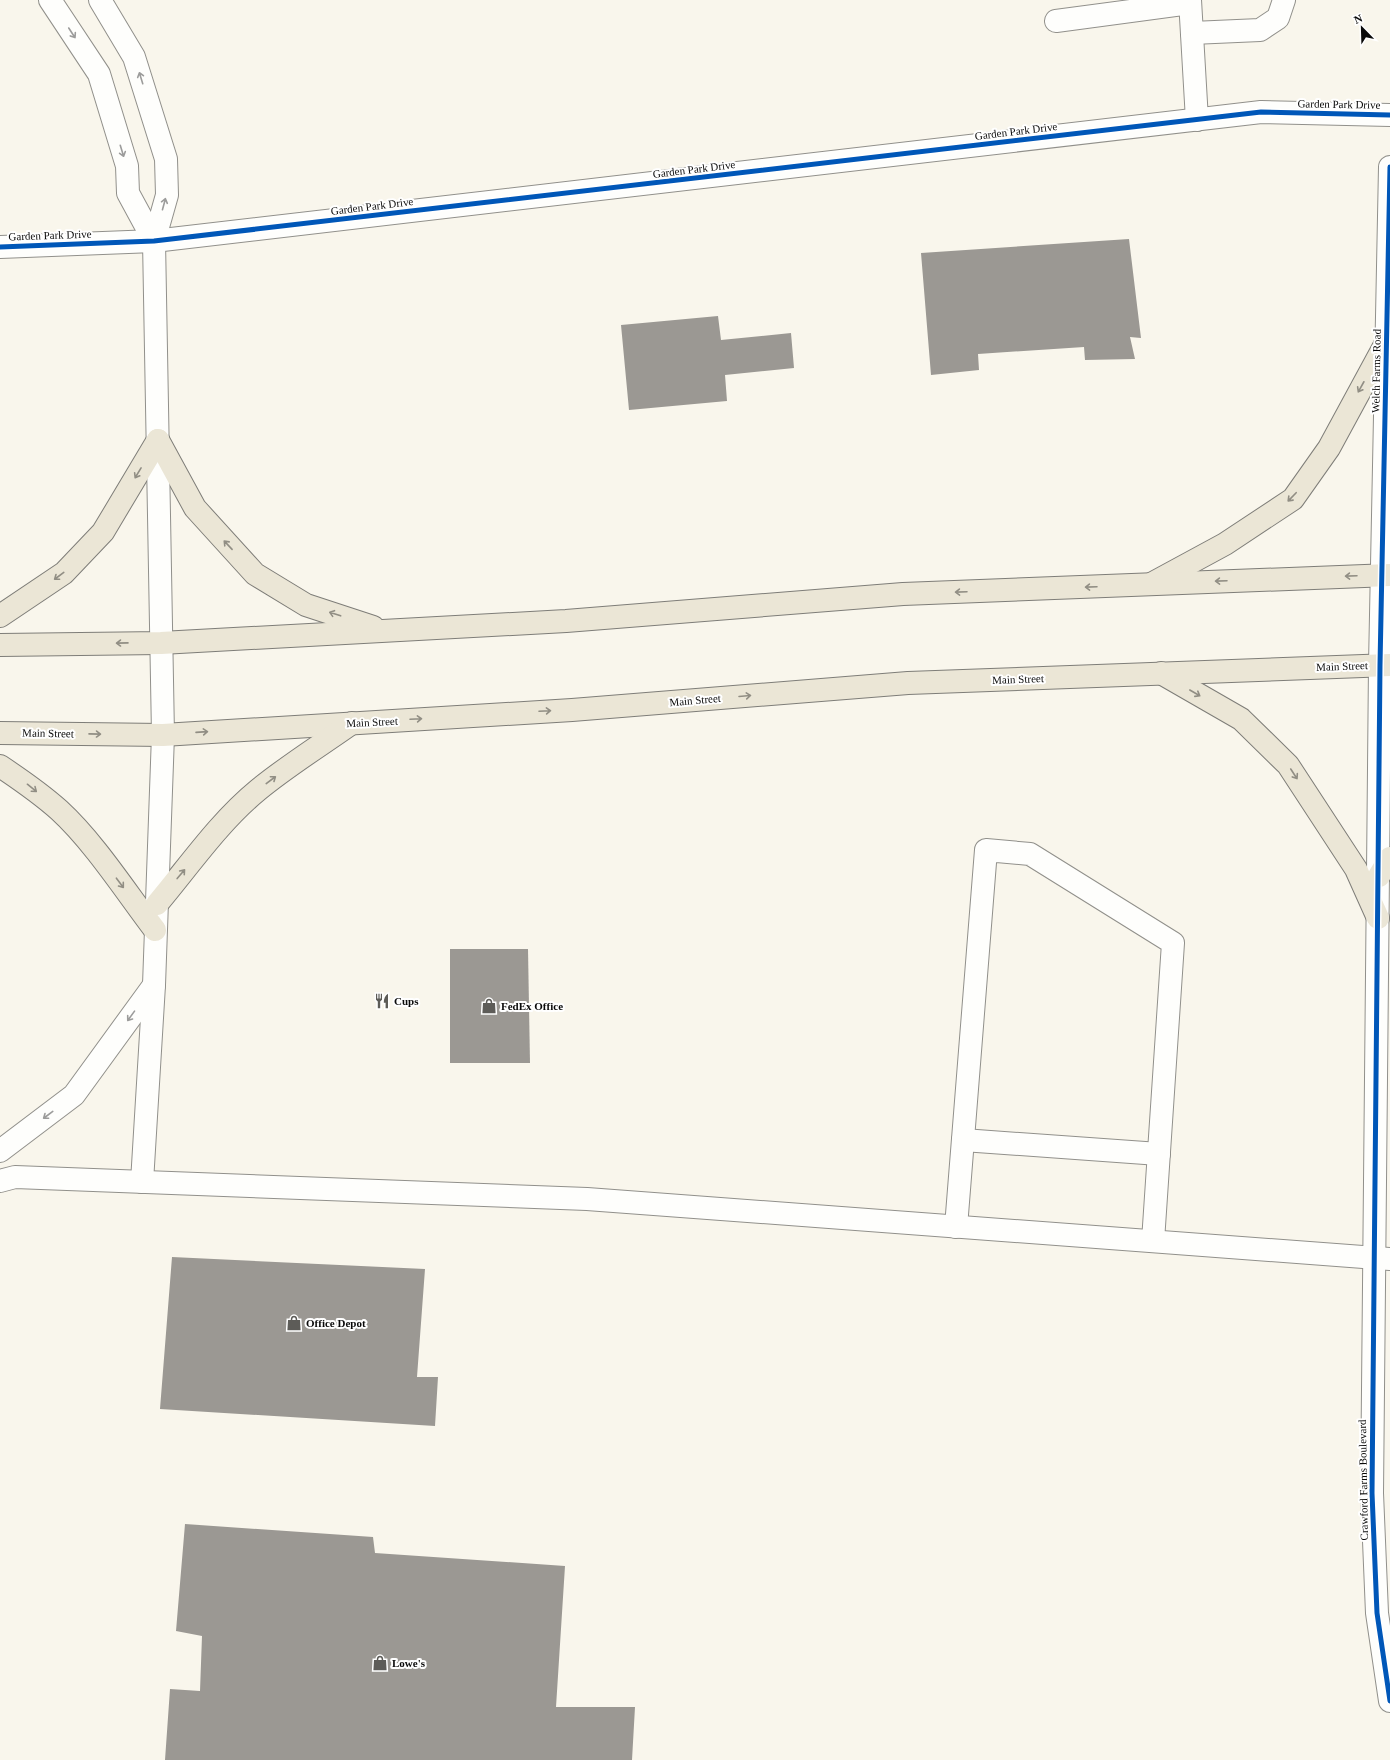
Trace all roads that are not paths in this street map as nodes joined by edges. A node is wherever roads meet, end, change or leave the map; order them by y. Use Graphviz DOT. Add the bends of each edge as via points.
graph roads {
  1 [pos="50,0"];
  2 [pos="100,0"];
  3 [pos="1284,0"];
  4 [pos="1190,2"];
  5 [pos="1056,21"];
  6 [pos="1192,33"];
  7 [pos="1390,115"];
  8 [pos="1196,120"];
  9 [pos="1390,167"];
  10 [pos="154,241"];
  11 [pos="0,247"];
  12 [pos="1388,345"];
  13 [pos="158,440"];
  14 [pos="1386,575"];
  15 [pos="1151,584"];
  16 [pos="0,616"];
  17 [pos="385,631"];
  18 [pos="161,643"];
  19 [pos="0,645"];
  20 [pos="1385,665"];
  21 [pos="1161,673"];
  22 [pos="353,723"];
  23 [pos="0,733"];
  24 [pos="163,734"];
  25 [pos="0,766"];
  26 [pos="1384,867"];
  27 [pos="157,904"];
  28 [pos="1378,918"];
  29 [pos="155,930"];
  30 [pos="154,985"];
  31 [pos="963,1140"];
  32 [pos="0,1151"];
  33 [pos="1159,1154"];
  34 [pos="0,1181"];
  35 [pos="142,1182"];
  36 [pos="956,1227"];
  37 [pos="1153,1241"];
  38 [pos="1383,1259"];
  39 [pos="1390,1701"];
  1 -- 10 [label="street, one-way" via="98,74 127,166 128,192"];
  10 -- 2 [label="street, one-way" via="167,195 166,159 134,57"];
  3 -- 6 [label="street" via="1278,18 1260,30"];
  4 -- 5 [label="street"];
  4 -- 6 [label="street"];
  6 -- 8 [label="street"];
  7 -- 8 [label="street, Garden Park Drive" via="1262,112"];
  8 -- 10 [label="street, Garden Park Drive"];
  9 -- 12 [label="street, Welch Farms Road"];
  10 -- 11 [label="street, Garden Park Drive"];
  10 -- 13 [label="street"];
  12 -- 14 [label="street, Welch Farms Road"];
  12 -- 15 [label="main road, one-way" via="1329,448 1293,499 1225,544"];
  13 -- 16 [label="main road, one-way" via="103,532 64,573"];
  17 -- 13 [label="main road, one-way" via="306,605 255,574 195,508"];
  13 -- 18 [label="street"];
  14 -- 15 [label="main road, one-way"];
  14 -- 20 [label="street, Welch Farms Road"];
  15 -- 17 [label="main road, one-way" via="903,594 566,621"];
  17 -- 18 [label="main road"];
  18 -- 19 [label="main road, one-way"];
  18 -- 24 [label="street"];
  20 -- 21 [label="main road, Main Street"];
  20 -- 26 [label="street, Welch Farms Road"];
  22 -- 21 [label="main road, Main Street, one-way" via="572,710 908,683"];
  21 -- 28 [label="main road, one-way" via="1241,719 1288,765 1356,869"];
  24 -- 22 [label="main road, Main Street, one-way"];
  27 -- 22 [label="main road, one-way" via="227,819 257,790"];
  23 -- 24 [label="main road, Main Street, one-way"];
  24 -- 27 [label="street"];
  25 -- 29 [label="main road, one-way" via="60,811 92,846"];
  26 -- 28 [label="street, Welch Farms Road"];
  27 -- 29 [label="street"];
  28 -- 38 [label="street, Crawford Farms Boulevard"];
  29 -- 30 [label="street"];
  30 -- 32 [label="street, one-way" via="74,1095"];
  30 -- 35 [label="street"];
  31 -- 33 [label="street"];
  31 -- 33 [label="street" via="986,850 1030,854 1173,943"];
  31 -- 36 [label="street"];
  33 -- 37 [label="street"];
  34 -- 35 [label="street" via="14,1178"];
  35 -- 36 [label="street" via="587,1198"];
  36 -- 37 [label="street"];
  37 -- 38 [label="street"];
  38 -- 39 [label="street, Crawford Farms Boulevard" via="1372,1421 1377,1612"];
}
